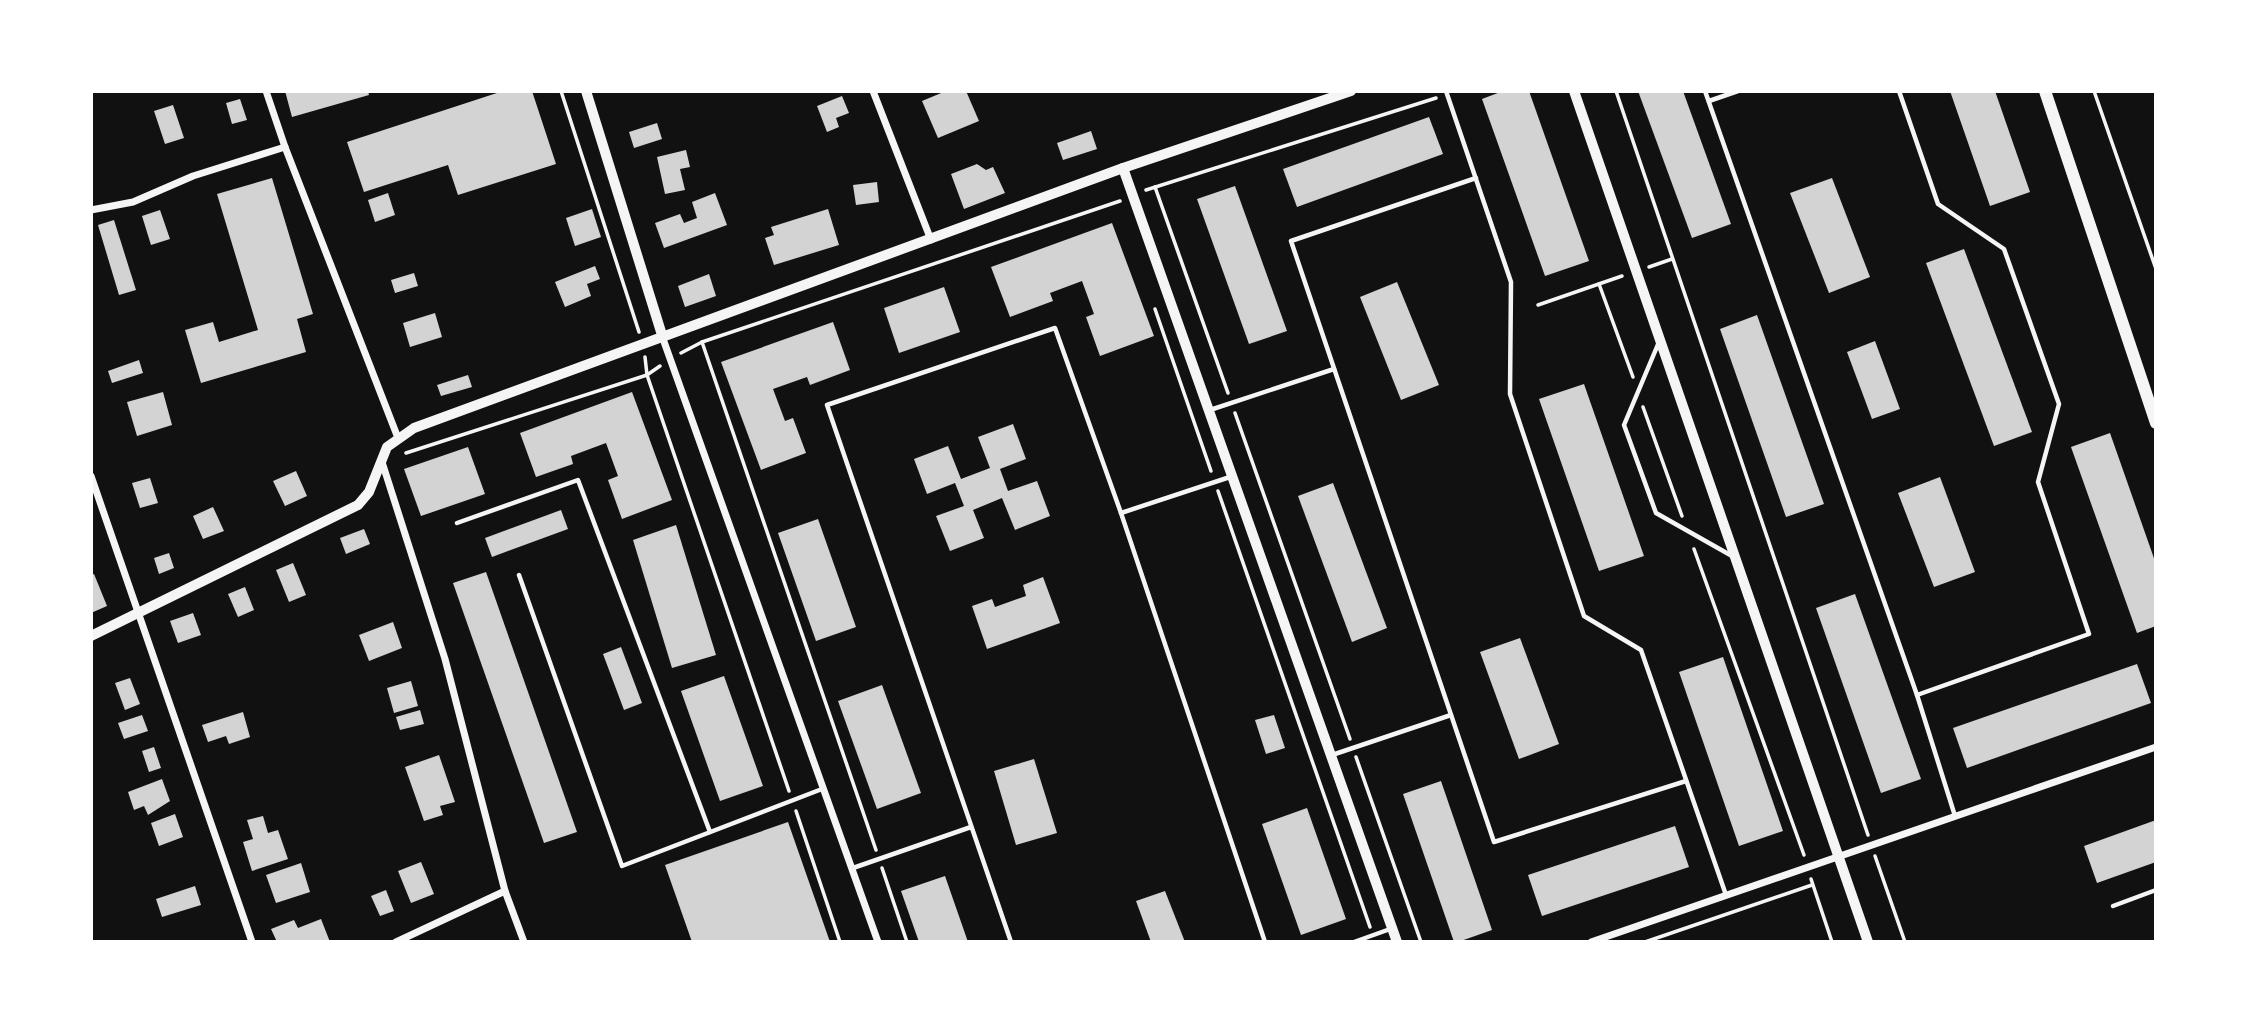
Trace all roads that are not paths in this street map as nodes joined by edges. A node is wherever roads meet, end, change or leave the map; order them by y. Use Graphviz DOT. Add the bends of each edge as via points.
graph roads {
  1 [pos="266,91"];
  2 [pos="586,91"];
  3 [pos="873,91"];
  4 [pos="1351,91"];
  5 [pos="1574,91"];
  6 [pos="1705,91"];
  7 [pos="1738,91"];
  8 [pos="1899,91"];
  9 [pos="2045,91"];
  10 [pos="1447,93"];
  11 [pos="1709,102"];
  12 [pos="285,147"];
  13 [pos="1123,168"];
  14 [pos="1476,178"];
  15 [pos="91,210"];
  16 [pos="931,240"];
  17 [pos="662,335"];
  18 [pos="1659,341"];
  19 [pos="1334,369"];
  20 [pos="1210,410"];
  21 [pos="2156,423"];
  22 [pos="398,439"];
  23 [pos="381,461"];
  24 [pos="91,476"];
  25 [pos="1233,476"];
  26 [pos="1121,513"];
  27 [pos="457,523"];
  28 [pos="1734,557"];
  29 [pos="519,575"];
  30 [pos="137,612"];
  31 [pos="91,636"];
  32 [pos="1917,695"];
  33 [pos="1451,715"];
  34 [pos="2156,747"];
  35 [pos="1331,755"];
  36 [pos="1686,781"];
  37 [pos="825,788"];
  38 [pos="1955,816"];
  39 [pos="971,827"];
  40 [pos="710,832"];
  41 [pos="1838,857"];
  42 [pos="853,868"];
  43 [pos="2156,890"];
  44 [pos="505,891"];
  45 [pos="1726,895"];
  46 [pos="2113,906"];
  47 [pos="1393,929"];
  48 [pos="252,942"];
  49 [pos="396,942"];
  50 [pos="524,942"];
  51 [pos="878,942"];
  52 [pos="1011,942"];
  53 [pos="1265,942"];
  54 [pos="1354,942"];
  55 [pos="1397,942"];
  56 [pos="1591,942"];
  57 [pos="1868,942"];
  1 -- 12 [label="street"];
  2 -- 17 [label="street"];
  3 -- 16 [label="street"];
  4 -- 13 [label="street"];
  5 -- 18 [label="street"];
  6 -- 11 [label="lane"];
  7 -- 11 [label="lane"];
  8 -- 32 [label="lane" via="1938,204 2004,249 2059,404 2038,482 2089,634"];
  9 -- 21 [label="main road"];
  10 -- 14 [label="lane"];
  11 -- 32 [label="lane"];
  12 -- 15 [label="street" via="193,176 133,202"];
  12 -- 22 [label="street"];
  13 -- 16 [label="street"];
  13 -- 20 [label="street"];
  14 -- 19 [label="lane" via="1291,241"];
  14 -- 36 [label="lane" via="1511,282 1510,394 1584,616 1641,650"];
  16 -- 17 [label="street"];
  17 -- 22 [label="street" via="414,428"];
  17 -- 37 [label="street"];
  18 -- 28 [label="street"];
  18 -- 28 [label="lane" via="1624,425 1656,513"];
  19 -- 20 [label="lane"];
  19 -- 33 [label="lane"];
  20 -- 25 [label="street"];
  22 -- 23 [label="street" via="387,447"];
  23 -- 30 [label="street" via="369,492 358,505"];
  23 -- 44 [label="street" via="445,659"];
  24 -- 30 [label="street"];
  25 -- 26 [label="lane"];
  25 -- 35 [label="street"];
  26 -- 39 [label="lane" via="1055,328 827,405"];
  26 -- 53 [label="lane"];
  27 -- 40 [label="lane" via="578,480"];
  28 -- 41 [label="street"];
  29 -- 40 [label="lane" via="622,866"];
  30 -- 31 [label="street"];
  30 -- 48 [label="street"];
  32 -- 38 [label="lane"];
  33 -- 35 [label="lane"];
  33 -- 36 [label="lane" via="1494,842"];
  34 -- 38 [label="street"];
  35 -- 47 [label="street"];
  36 -- 45 [label="lane"];
  37 -- 40 [label="lane"];
  37 -- 42 [label="street"];
  38 -- 41 [label="street"];
  39 -- 42 [label="lane"];
  39 -- 52 [label="lane"];
  41 -- 45 [label="street"];
  41 -- 57 [label="street"];
  42 -- 51 [label="street"];
  43 -- 46 [label="lane"];
  44 -- 49 [label="street"];
  44 -- 50 [label="street"];
  45 -- 56 [label="street"];
  47 -- 54 [label="lane"];
  47 -- 55 [label="street"];
}
